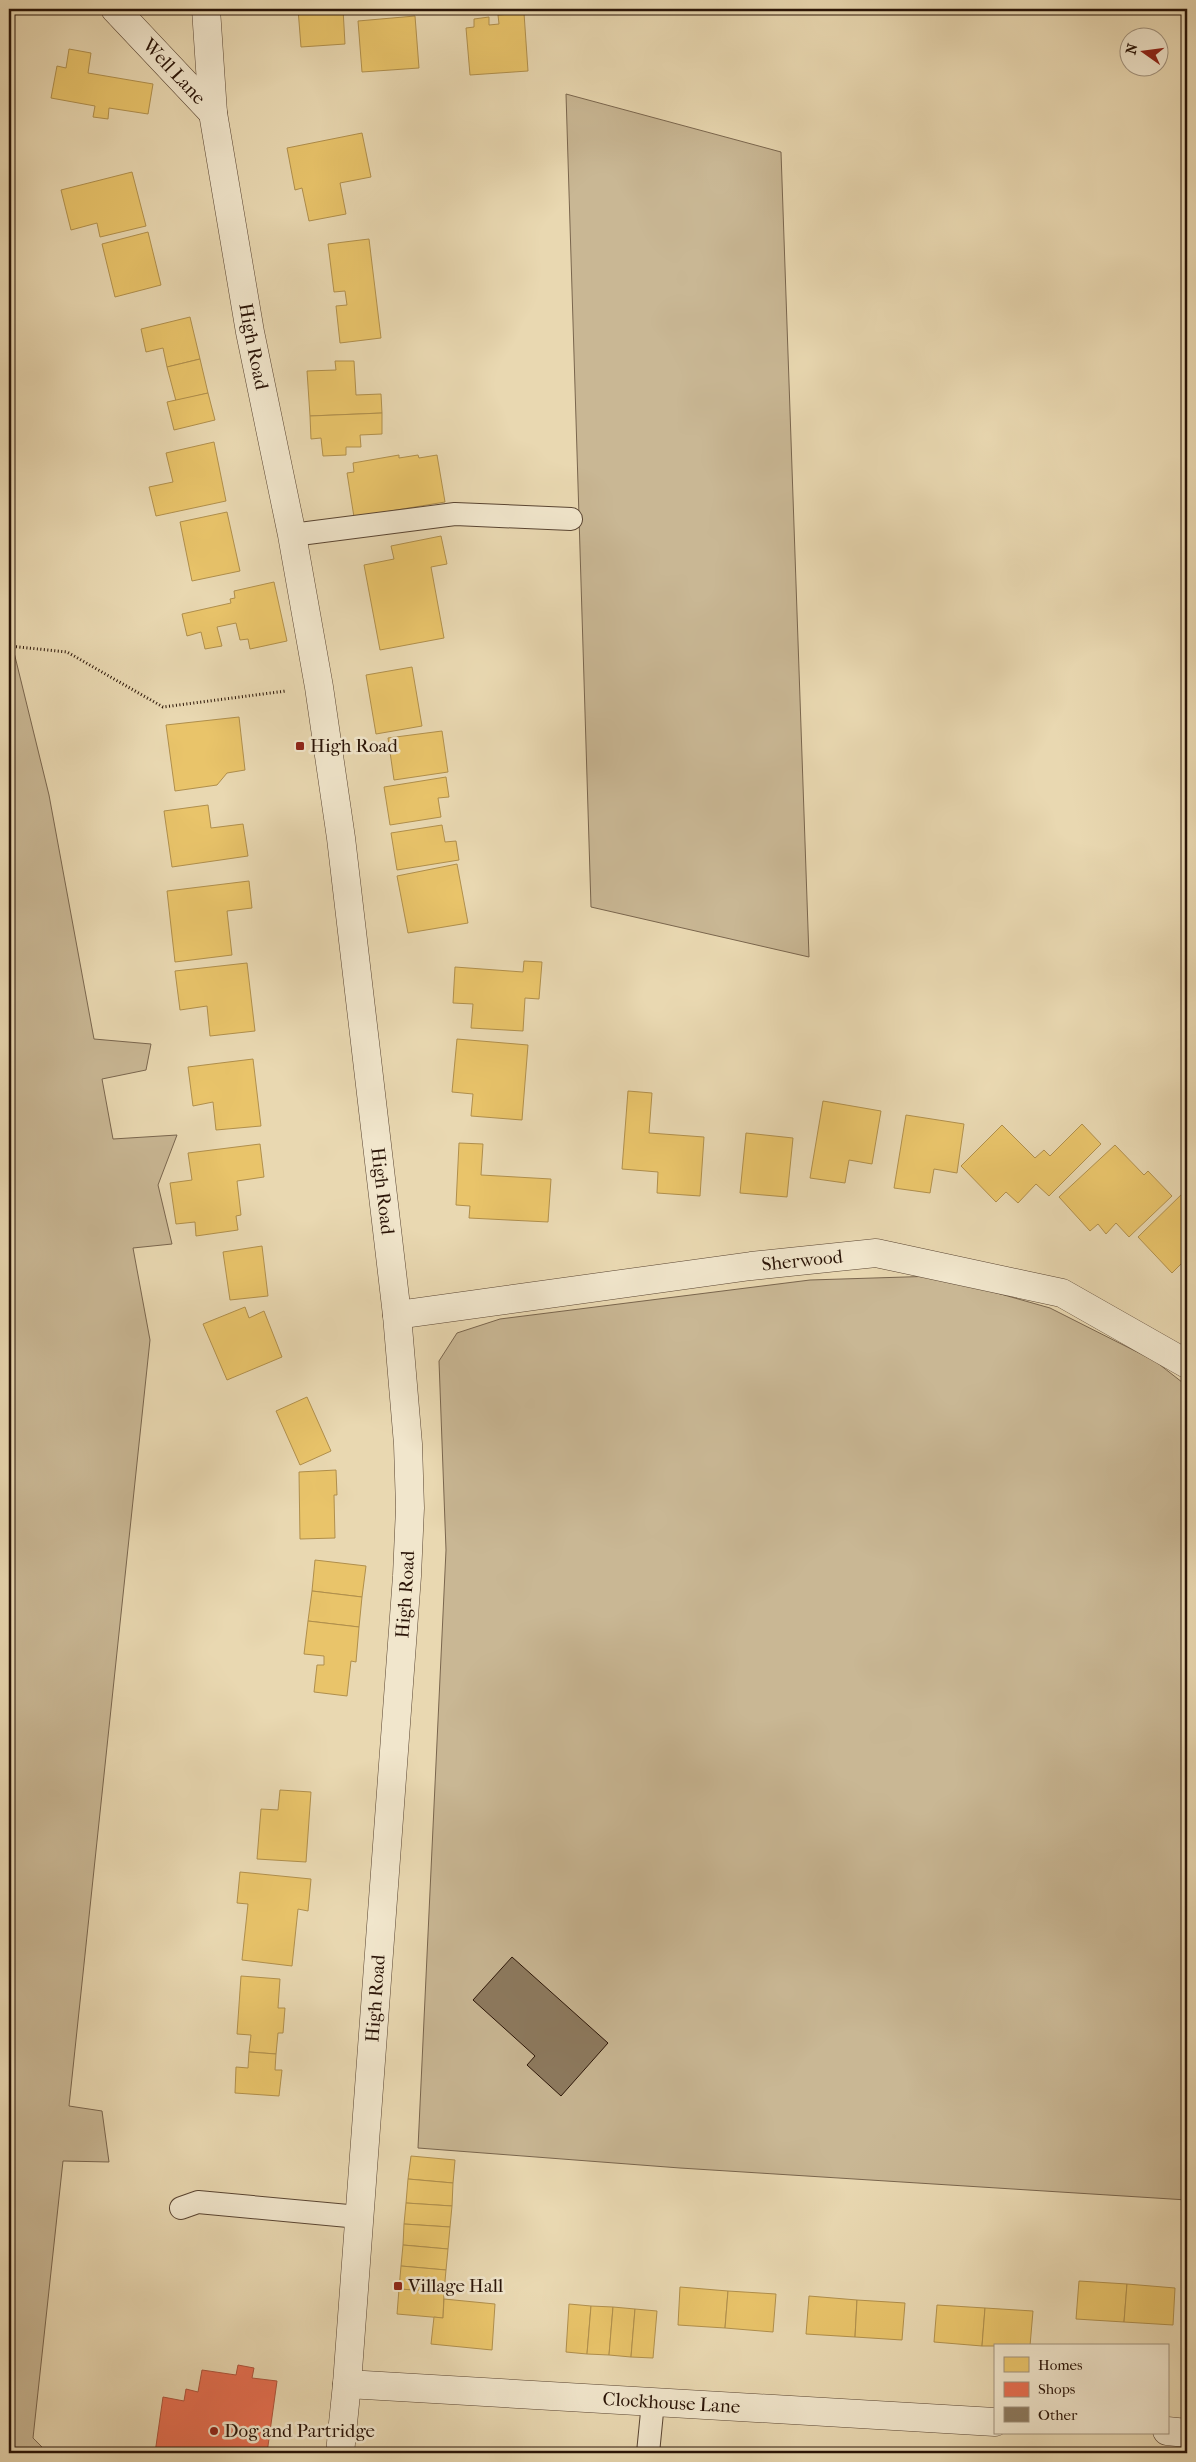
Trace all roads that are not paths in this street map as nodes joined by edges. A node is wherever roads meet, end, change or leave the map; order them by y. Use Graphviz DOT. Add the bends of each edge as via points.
graph roads {
  1 [pos="115,9"];
  2 [pos="206,9"];
  3 [pos="213,113"];
  4 [pos="571,519"];
  5 [pos="292,535"];
  6 [pos="397,1315"];
  7 [pos="1187,1364"];
  8 [pos="181,2208"];
  9 [pos="359,2218"];
  10 [pos="347,2384"];
  11 [pos="653,2402"];
  12 [pos="994,2422"];
  13 [pos="1168,2431"];
  14 [pos="1187,2432"];
  15 [pos="340,2453"];
  16 [pos="648,2453"];
  1 -- 3 [label="street, Well Lane"];
  2 -- 3 [label="street, High Road"];
  3 -- 5 [label="street, High Road" via="250,332"];
  4 -- 5 [label="lane" via="455,514"];
  5 -- 6 [label="street, High Road" via="319,687 342,848"];
  6 -- 7 [label="street, Sherwood" via="751,1266 876,1253 1062,1293"];
  6 -- 9 [label="street, High Road" via="408,1444 408,1576"];
  8 -- 9 [label="lane" via="198,2202"];
  9 -- 10 [label="street, High Road"];
  10 -- 11 [label="street, Clockhouse Lane"];
  10 -- 15 [label="street, High Road"];
  11 -- 12 [label="street, Clockhouse Lane"];
  11 -- 16 [label="lane"];
  13 -- 14 [label="street"];
}
